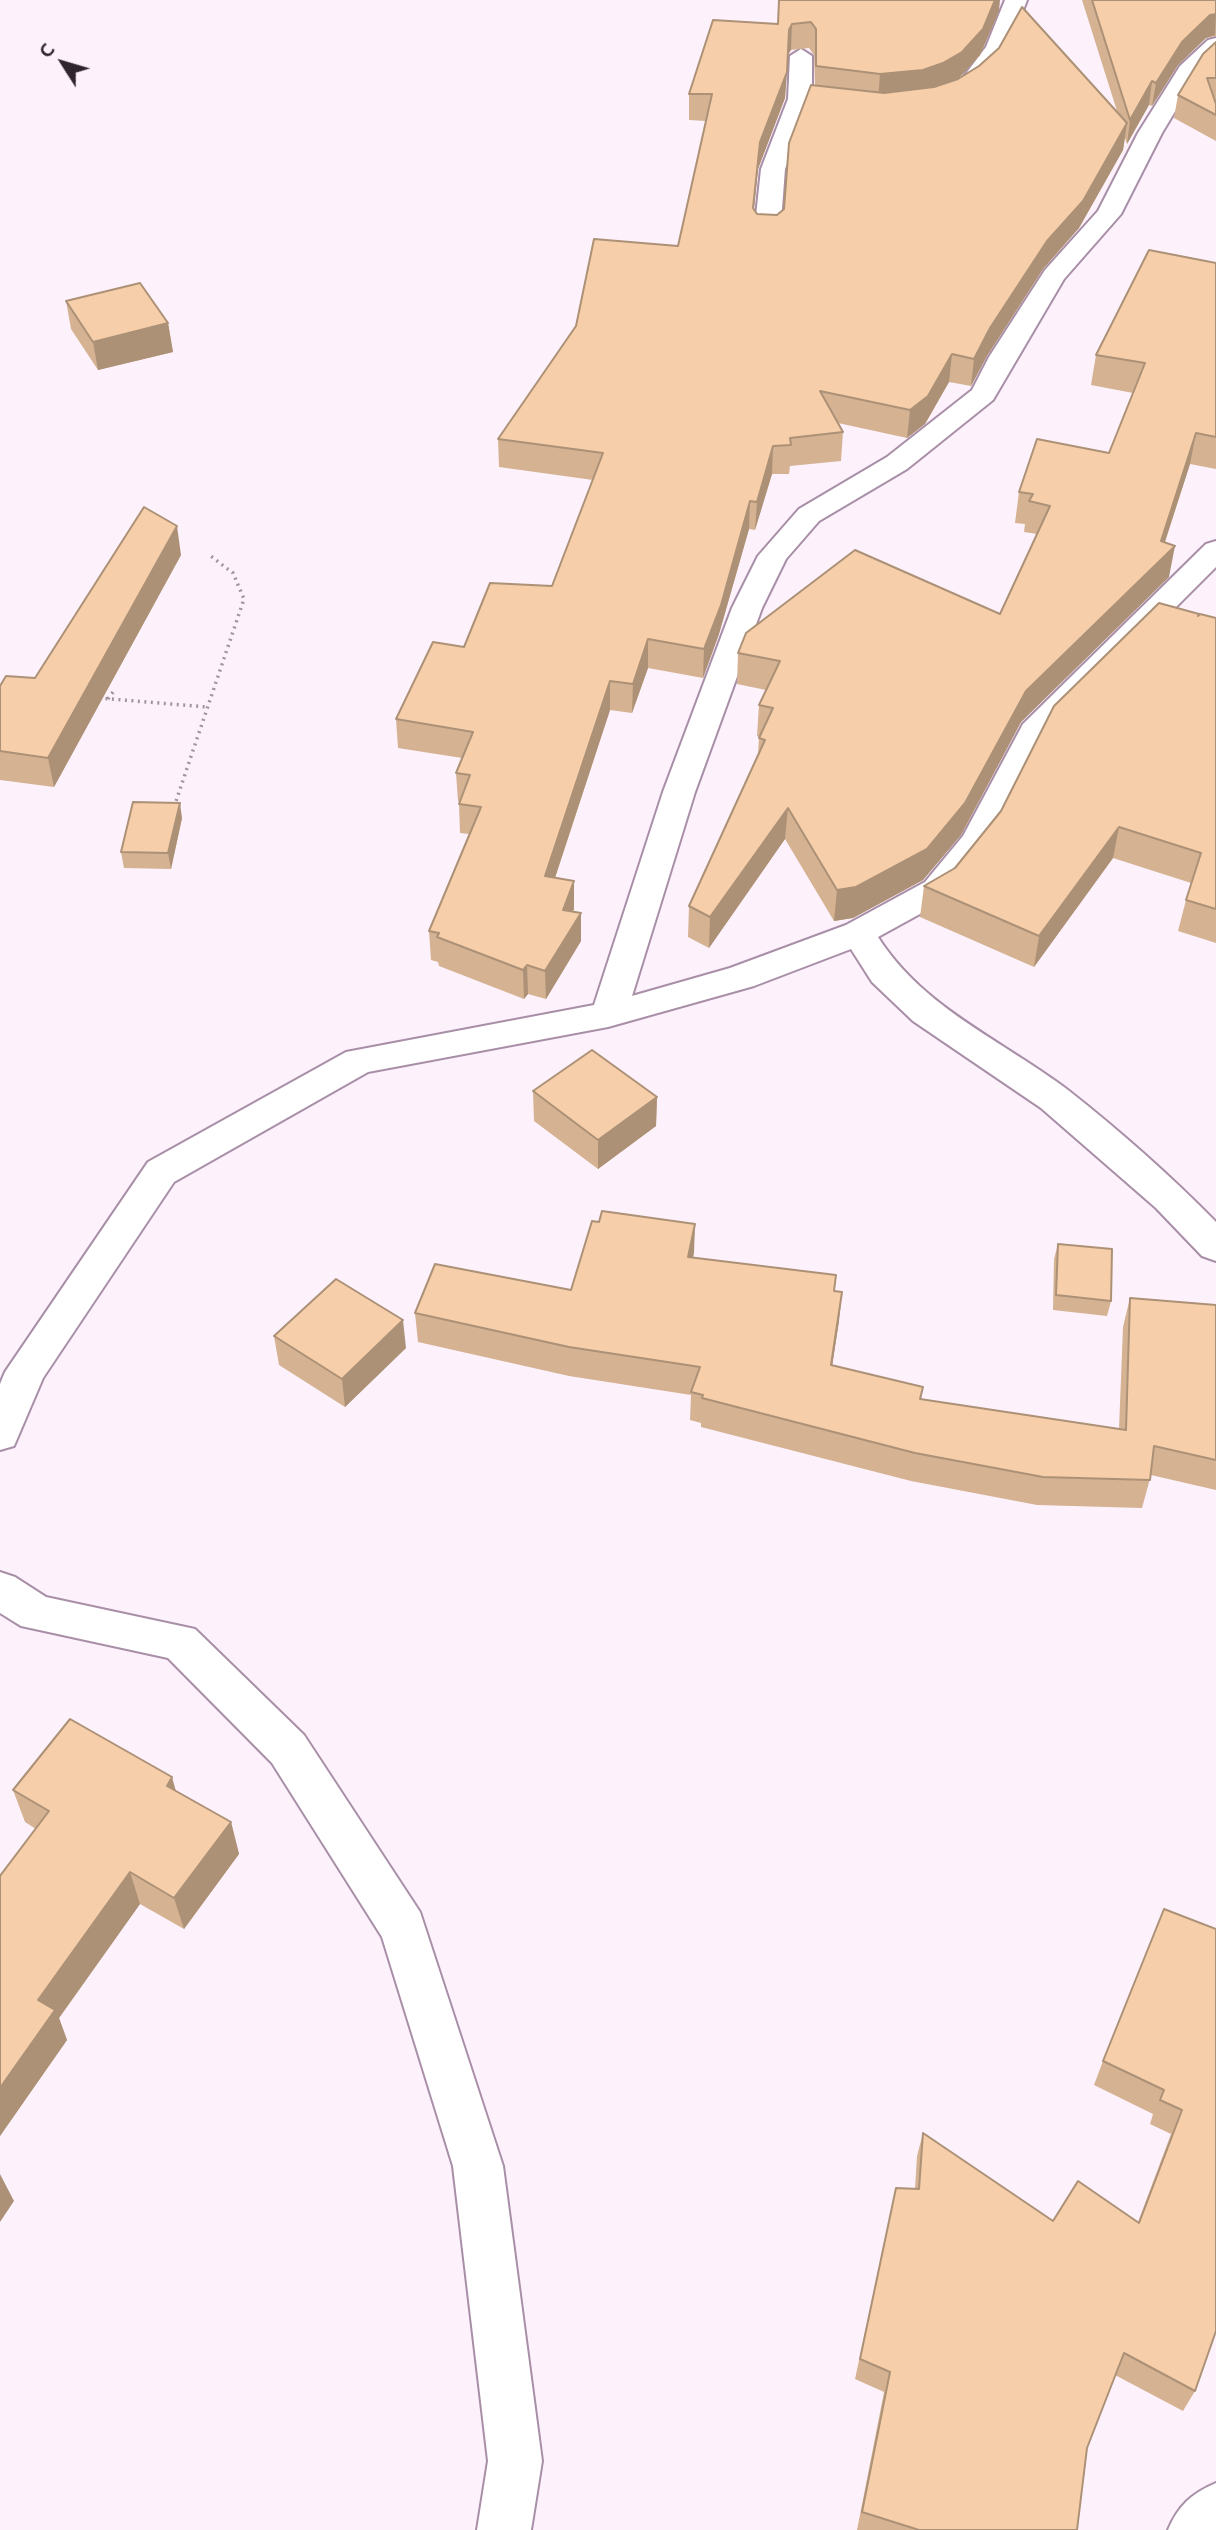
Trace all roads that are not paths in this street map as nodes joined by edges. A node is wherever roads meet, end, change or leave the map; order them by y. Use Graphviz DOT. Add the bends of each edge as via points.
graph roads {
  1 [pos="1016,0"];
  2 [pos="1216,45"];
  3 [pos="801,56"];
  4 [pos="800,99"];
  5 [pos="944,100"];
  6 [pos="880,109"];
  7 [pos="767,235"];
  8 [pos="1216,550"];
  9 [pos="858,933"];
  10 [pos="608,1015"];
  11 [pos="1216,1246"];
  12 [pos="0,1434"];
  13 [pos="0,1590"];
  14 [pos="1216,2510"];
  15 [pos="504,2530"];
  16 [pos="1195,2530"];
  1 -- 5 [label="street" via="995,57 967,88"];
  2 -- 10 [label="street" via="1188,71 1109,214 1055,275 983,394 897,463 809,515 773,556 747,608 679,792"];
  3 -- 4 [label="street"];
  4 -- 6 [label="street" via="831,107"];
  4 -- 7 [label="street" via="773,170"];
  8 -- 9 [label="street" via="1034,731 977,841 937,890"];
  9 -- 10 [label="street" via="742,977"];
  9 -- 11 [label="street" via="884,974 925,1012 1054,1099 1169,1198"];
  10 -- 12 [label="street" via="359,1061 161,1172 24,1372"];
  13 -- 15 [label="street" via="36,1613 180,1642 288,1749 403,1928 478,2166 515,2461"];
  14 -- 16 [label="street"];
}
